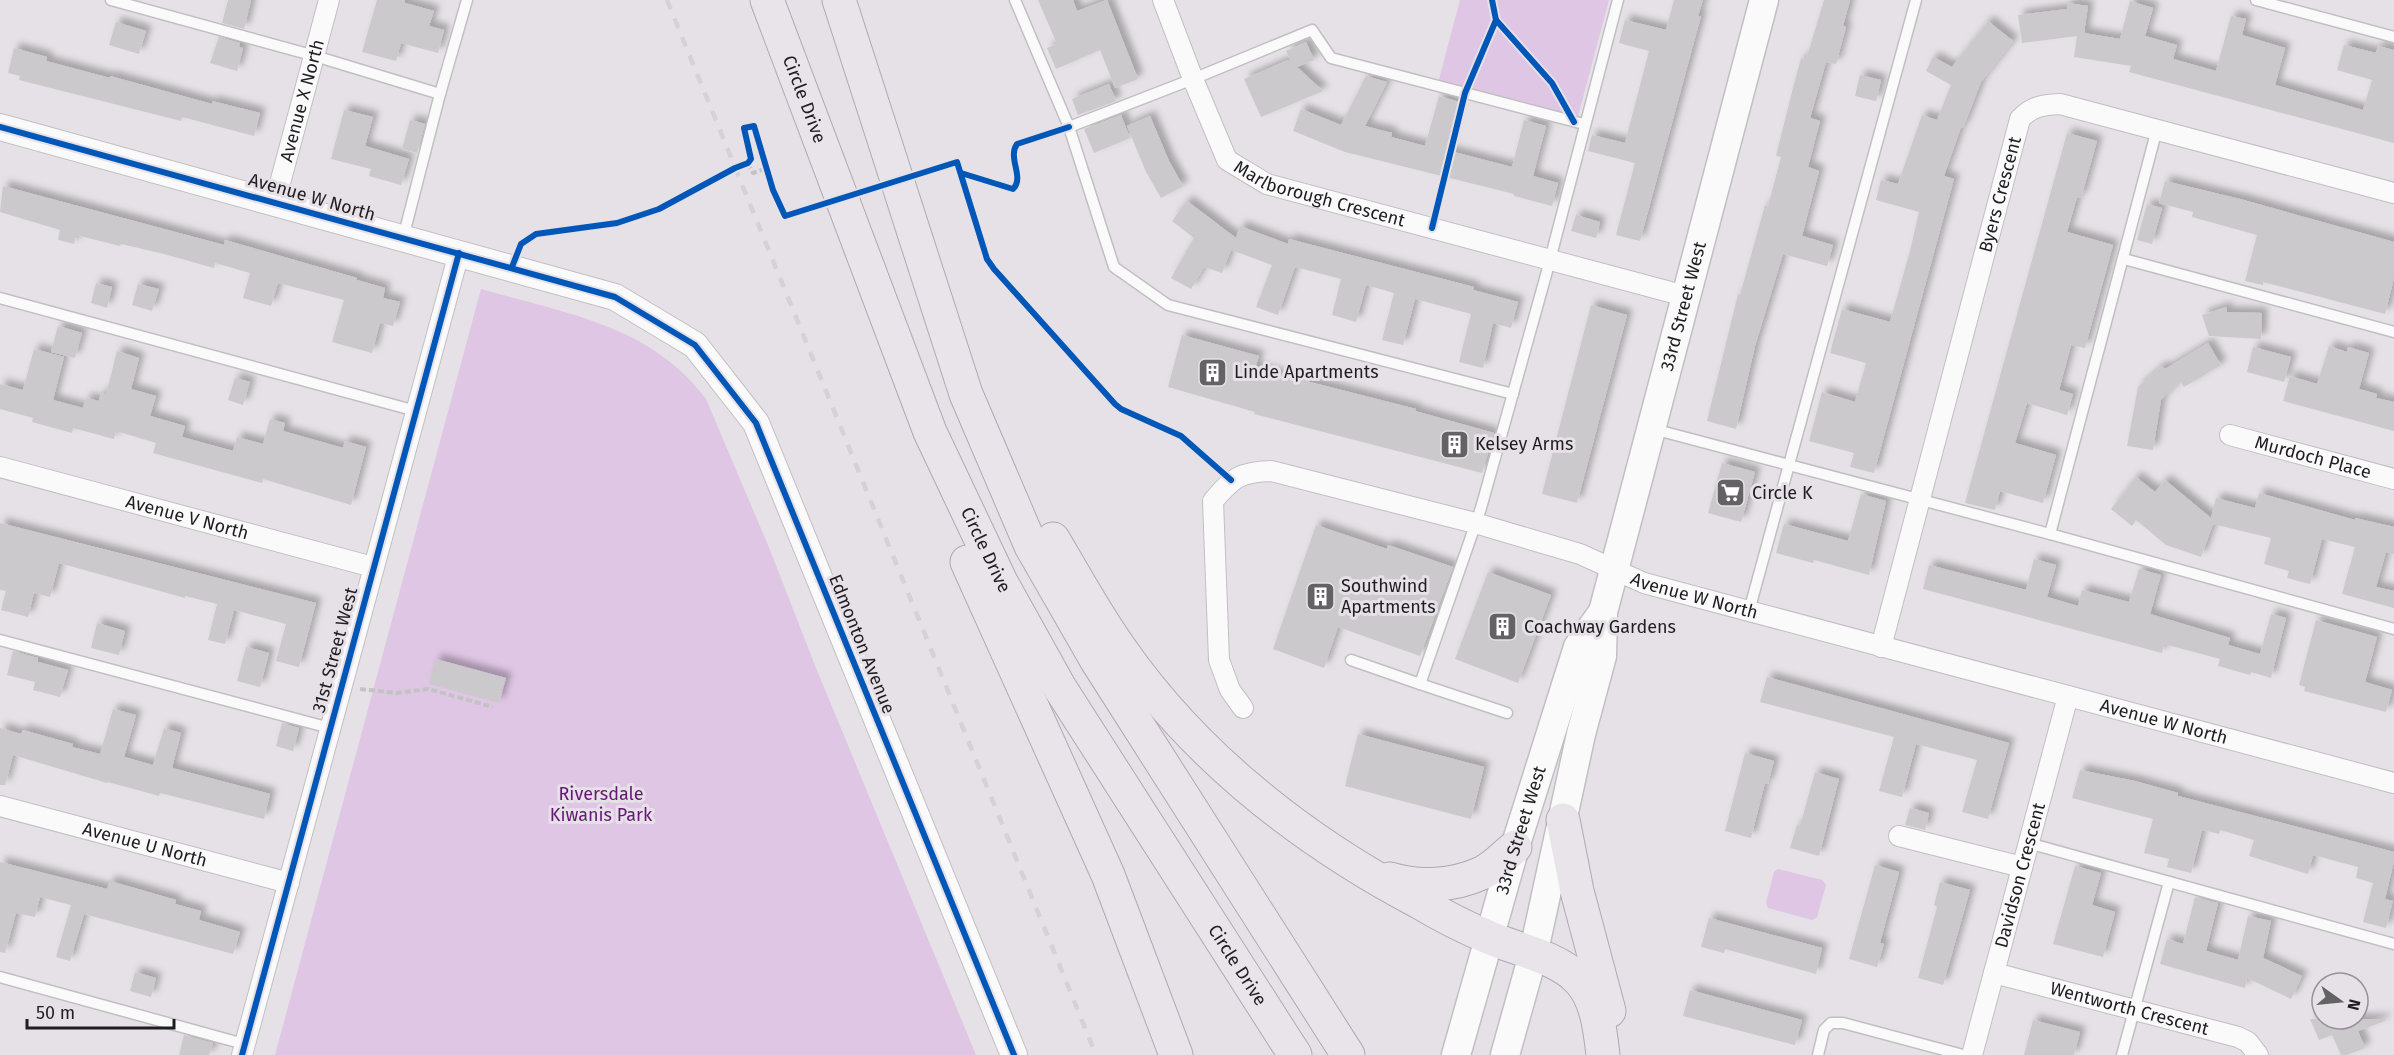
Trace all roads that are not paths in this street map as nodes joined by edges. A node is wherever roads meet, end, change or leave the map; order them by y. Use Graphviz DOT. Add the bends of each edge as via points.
graph roads {
  1 [pos="111,0"];
  2 [pos="329,0"];
  3 [pos="467,0"];
  4 [pos="766,0"];
  5 [pos="839,0"];
  6 [pos="1015,0"];
  7 [pos="1163,0"];
  8 [pos="1618,0"];
  9 [pos="1764,0"];
  10 [pos="1916,0"];
  11 [pos="2256,0"];
  12 [pos="779,35"];
  13 [pos="2394,37"];
  14 [pos="315,56"];
  15 [pos="1193,80"];
  16 [pos="440,94"];
  17 [pos="1584,124"];
  18 [pos="0,127"];
  19 [pos="1069,127"];
  20 [pos="2157,129"];
  21 [pos="2394,193"];
  22 [pos="275,202"];
  23 [pos="403,238"];
  24 [pos="459,253"];
  25 [pos="1549,260"];
  26 [pos="2124,260"];
  27 [pos="1685,296"];
  28 [pos="615,297"];
  29 [pos="0,298"];
  30 [pos="2394,332"];
  31 [pos="966,394"];
  32 [pos="1513,394"];
  33 [pos="416,411"];
  34 [pos="1652,429"];
  35 [pos="2230,435"];
  36 [pos="1788,465"];
  37 [pos="0,467"];
  38 [pos="2394,479"];
  39 [pos="1920,500"];
  40 [pos="1475,524"];
  41 [pos="2050,534"];
  42 [pos="374,567"];
  43 [pos="1615,568"];
  44 [pos="1749,611"];
  45 [pos="1604,612"];
  46 [pos="2394,629"];
  47 [pos="0,640"];
  48 [pos="1881,647"];
  49 [pos="1351,660"];
  50 [pos="1420,684"];
  51 [pos="2068,696"];
  52 [pos="1243,708"];
  53 [pos="1507,712"];
  54 [pos="330,728"];
  55 [pos="2394,783"];
  56 [pos="0,806"];
  57 [pos="1563,820"];
  58 [pos="1899,836"];
  59 [pos="2028,843"];
  60 [pos="1515,847"];
  61 [pos="1352,863"];
  62 [pos="2022,867"];
  63 [pos="2169,882"];
  64 [pos="289,883"];
  65 [pos="1488,938"];
  66 [pos="2394,944"];
  67 [pos="1533,955"];
  68 [pos="1994,973"];
  69 [pos="0,976"];
  70 [pos="2134,1010"];
  71 [pos="243,1050"];
  72 [pos="1014,1055"];
  73 [pos="1176,1055"];
  74 [pos="1295,1055"];
  75 [pos="1348,1055"];
  76 [pos="1456,1055"];
  77 [pos="1505,1055"];
  78 [pos="1603,1055"];
  79 [pos="1613,1055"];
  80 [pos="1818,1055"];
  81 [pos="1963,1055"];
  82 [pos="1972,1055"];
  83 [pos="2122,1055"];
  84 [pos="2258,1055"];
  1 -- 14 [label="lane"];
  2 -- 14 [label="street, Avenue X North"];
  3 -- 16 [label="lane"];
  4 -- 12 [label="highway, Circle Drive"];
  5 -- 31 [label="highway"];
  6 -- 19 [label="lane"];
  7 -- 15 [label="street, Marlborough Crescent"];
  8 -- 17 [label="lane"];
  9 -- 27 [label="main road, 33rd Street West"];
  10 -- 36 [label="lane"];
  11 -- 13 [label="lane"];
  12 -- 73 [label="highway" via="899,411 1108,875"];
  12 -- 74 [label="highway, Circle Drive" via="930,432 1000,582 1060,688"];
  14 -- 16 [label="lane"];
  14 -- 22 [label="street, Avenue X North"];
  15 -- 17 [label="lane" via="1312,30 1331,58"];
  15 -- 19 [label="lane"];
  15 -- 25 [label="street, Marlborough Crescent" via="1227,160 1267,184"];
  16 -- 23 [label="lane"];
  17 -- 25 [label="lane"];
  18 -- 22 [label="street, Avenue W North"];
  19 -- 32 [label="lane" via="1114,267 1168,305"];
  20 -- 21 [label="street, Byers Crescent"];
  20 -- 26 [label="lane"];
  20 -- 39 [label="street, Byers Crescent" via="2060,104 2029,109 2020,119"];
  22 -- 23 [label="street, Avenue W North"];
  23 -- 24 [label="street, Avenue W North"];
  24 -- 28 [label="street, Avenue W North"];
  24 -- 33 [label="street, 31st Street West"];
  25 -- 27 [label="street, Marlborough Crescent"];
  25 -- 32 [label="lane"];
  26 -- 30 [label="lane"];
  26 -- 41 [label="lane"];
  27 -- 34 [label="main road, 33rd Street West"];
  28 -- 72 [label="street, Edmonton Avenue" via="695,345 756,423"];
  29 -- 33 [label="lane"];
  31 -- 61 [label="highway" via="1107,630 1145,681 1190,734 1239,781"];
  31 -- 75 [label="highway" via="1031,546 1091,651"];
  32 -- 40 [label="lane"];
  33 -- 42 [label="street, 31st Street West"];
  34 -- 36 [label="lane"];
  34 -- 43 [label="main road, 33rd Street West"];
  35 -- 38 [label="street, Murdoch Place"];
  36 -- 39 [label="lane"];
  36 -- 44 [label="lane"];
  37 -- 42 [label="street, Avenue V North"];
  39 -- 41 [label="lane"];
  39 -- 48 [label="street, Byers Crescent"];
  40 -- 43 [label="street, Avenue W North" via="1586,555"];
  40 -- 50 [label="lane"];
  40 -- 52 [label="street, Avenue W North" via="1271,471 1252,472 1231,480 1214,501 1219,660 1230,690"];
  41 -- 46 [label="lane"];
  42 -- 54 [label="street, 31st Street West"];
  43 -- 44 [label="street, Avenue W North" via="1644,583"];
  43 -- 45 [label="main road, 33rd Street West"];
  44 -- 48 [label="street, Avenue W North"];
  45 -- 57 [label="main road, 33rd Street West" via="1602,656"];
  45 -- 60 [label="main road, 33rd Street West" via="1578,647"];
  47 -- 54 [label="lane"];
  48 -- 51 [label="street, Avenue W North"];
  49 -- 50 [label="lane"];
  50 -- 53 [label="lane"];
  51 -- 55 [label="street, Avenue W North"];
  51 -- 59 [label="street, Davidson Crescent"];
  54 -- 64 [label="street, 31st Street West"];
  56 -- 64 [label="street, Avenue U North"];
  57 -- 67 [label="main road, 33rd Street West"];
  57 -- 79 [label="highway" via="1577,891 1608,1004"];
  58 -- 62 [label="street"];
  59 -- 62 [label="street, Davidson Crescent"];
  59 -- 63 [label="lane"];
  60 -- 61 [label="highway" via="1482,873 1433,885 1399,882"];
  60 -- 65 [label="main road, 33rd Street West"];
  61 -- 65 [label="highway"];
  62 -- 68 [label="street, Davidson Crescent"];
  63 -- 66 [label="lane"];
  63 -- 70 [label="lane"];
  64 -- 71 [label="street, 31st Street West"];
  65 -- 67 [label="highway"];
  65 -- 76 [label="main road, 33rd Street West"];
  67 -- 77 [label="main road, 33rd Street West"];
  67 -- 78 [label="highway" via="1562,966 1588,992 1600,1029"];
  68 -- 70 [label="street, Wentworth Crescent"];
  68 -- 82 [label="street, Davidson Crescent"];
  69 -- 71 [label="lane"];
  70 -- 83 [label="lane"];
  70 -- 84 [label="street, Wentworth Crescent" via="2238,1037"];
  80 -- 81 [label="lane" via="1824,1030 1832,1023"];
}
